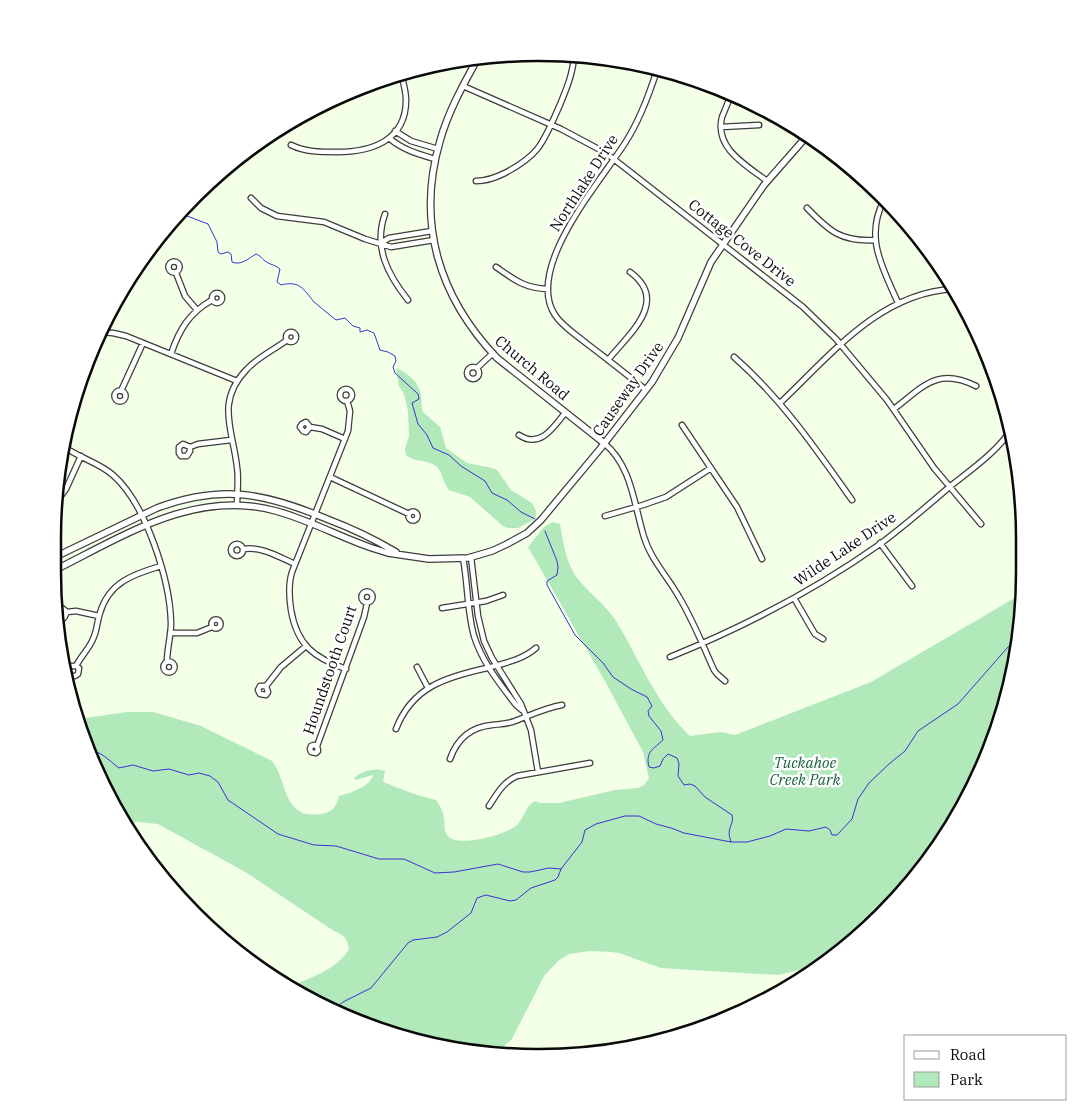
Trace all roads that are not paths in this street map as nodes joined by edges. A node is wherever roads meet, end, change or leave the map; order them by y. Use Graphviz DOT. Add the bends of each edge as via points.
graph roads {
  1 [pos="573,62"];
  2 [pos="474,65"];
  3 [pos="655,76"];
  4 [pos="402,82"];
  5 [pos="463,86"];
  6 [pos="729,101"];
  7 [pos="552,125"];
  8 [pos="759,125"];
  9 [pos="721,127"];
  10 [pos="395,131"];
  11 [pos="389,138"];
  12 [pos="803,141"];
  13 [pos="291,145"];
  14 [pos="438,149"];
  15 [pos="435,159"];
  16 [pos="614,159"];
  17 [pos="476,181"];
  18 [pos="767,181"];
  19 [pos="251,198"];
  20 [pos="881,207"];
  21 [pos="807,208"];
  22 [pos="384,214"];
  23 [pos="432,231"];
  24 [pos="434,240"];
  25 [pos="875,240"];
  26 [pos="381,243"];
  27 [pos="723,244"];
  28 [pos="496,267"];
  29 [pos="630,272"];
  30 [pos="176,273"];
  31 [pos="548,289"];
  32 [pos="946,290"];
  33 [pos="212,300"];
  34 [pos="408,300"];
  35 [pos="898,303"];
  36 [pos="197,310"];
  37 [pos="108,333"];
  38 [pos="287,340"];
  39 [pos="143,343"];
  40 [pos="840,345"];
  41 [pos="493,353"];
  42 [pos="171,354"];
  43 [pos="734,357"];
  44 [pos="608,360"];
  45 [pos="477,368"];
  46 [pos="237,381"];
  47 [pos="976,386"];
  48 [pos="646,390"];
  49 [pos="121,391"];
  50 [pos="347,401"];
  51 [pos="780,403"];
  52 [pos="894,409"];
  53 [pos="565,413"];
  54 [pos="682,425"];
  55 [pos="310,427"];
  56 [pos="519,435"];
  57 [pos="1005,438"];
  58 [pos="345,439"];
  59 [pos="231,440"];
  60 [pos="604,444"];
  61 [pos="190,447"];
  62 [pos="69,449"];
  63 [pos="81,456"];
  64 [pos="711,468"];
  65 [pos="330,477"];
  66 [pos="950,487"];
  67 [pos="63,493"];
  68 [pos="237,494"];
  69 [pos="852,500"];
  70 [pos="237,505"];
  71 [pos="636,507"];
  72 [pos="315,514"];
  73 [pos="409,514"];
  74 [pos="141,516"];
  75 [pos="604,516"];
  76 [pos="311,524"];
  77 [pos="981,524"];
  78 [pos="146,526"];
  79 [pos="880,543"];
  80 [pos="244,549"];
  81 [pos="398,553"];
  82 [pos="61,554"];
  83 [pos="471,557"];
  84 [pos="463,558"];
  85 [pos="762,559"];
  86 [pos="295,564"];
  87 [pos="161,566"];
  88 [pos="61,567"];
  89 [pos="912,586"];
  90 [pos="503,595"];
  91 [pos="794,598"];
  92 [pos="477,602"];
  93 [pos="367,603"];
  94 [pos="469,604"];
  95 [pos="442,608"];
  96 [pos="67,612"];
  97 [pos="99,616"];
  98 [pos="212,627"];
  99 [pos="170,633"];
  100 [pos="824,639"];
  101 [pos="702,643"];
  102 [pos="306,646"];
  103 [pos="536,648"];
  104 [pos="670,657"];
  105 [pos="167,661"];
  106 [pos="498,665"];
  107 [pos="76,666"];
  108 [pos="417,667"];
  109 [pos="489,667"];
  110 [pos="346,669"];
  111 [pos="725,681"];
  112 [pos="266,686"];
  113 [pos="428,688"];
  114 [pos="562,705"];
  115 [pos="523,711"];
  116 [pos="526,717"];
  117 [pos="396,729"];
  118 [pos="317,746"];
  119 [pos="450,759"];
  120 [pos="590,764"];
  121 [pos="538,772"];
  122 [pos="489,806"];
  1 -- 7 [label="street"];
  2 -- 5 [label="street, Church Road"];
  3 -- 16 [label="street, Northlake Drive" via="640,117"];
  4 -- 10 [label="street" via="406,104"];
  5 -- 7 [label="street, Cottage Cove Drive"];
  5 -- 14 [label="street, Church Road"];
  6 -- 9 [label="street"];
  7 -- 16 [label="street, Cottage Cove Drive"];
  7 -- 17 [label="street" via="526,160 490,180"];
  8 -- 9 [label="street"];
  9 -- 18 [label="street" via="731,153"];
  10 -- 11 [label="street"];
  10 -- 14 [label="street" via="406,139"];
  11 -- 13 [label="street" via="371,148 349,152 306,151"];
  11 -- 15 [label="street" via="410,151"];
  12 -- 18 [label="street, Causeway Drive"];
  14 -- 15 [label="street, Church Road"];
  15 -- 23 [label="street, Church Road" via="430,200"];
  16 -- 27 [label="street, Cottage Cove Drive"];
  16 -- 31 [label="street, Northlake Drive" via="562,239"];
  18 -- 27 [label="street, Causeway Drive"];
  19 -- 26 [label="street" via="261,208 277,216 324,222"];
  20 -- 25 [label="street"];
  21 -- 25 [label="street" via="829,230 840,236"];
  22 -- 26 [label="street"];
  23 -- 24 [label="street, Church Road"];
  23 -- 26 [label="street" via="389,238"];
  24 -- 26 [label="street" via="390,247"];
  24 -- 41 [label="street, Church Road" via="443,276 456,305"];
  25 -- 35 [label="street" via="879,259"];
  26 -- 34 [label="street" via="388,271"];
  27 -- 40 [label="street, Cottage Cove Drive" via="808,311"];
  27 -- 48 [label="street, Causeway Drive" via="675,344"];
  28 -- 31 [label="street" via="521,284"];
  29 -- 44 [label="street" via="645,287 647,306 643,316"];
  30 -- 36 [label="street" via="185,296"];
  31 -- 44 [label="street, Northlake Drive" via="549,303 559,320"];
  32 -- 35 [label="street" via="925,293"];
  33 -- 36 [label="street"];
  35 -- 40 [label="street"];
  36 -- 42 [label="street" via="181,329"];
  37 -- 39 [label="street"];
  38 -- 46 [label="street" via="253,362"];
  39 -- 42 [label="street"];
  39 -- 49 [label="street"];
  40 -- 51 [label="street"];
  40 -- 52 [label="street, Cottage Cove Drive"];
  41 -- 45 [label="street"];
  41 -- 53 [label="street, Church Road"];
  42 -- 46 [label="street"];
  43 -- 51 [label="street"];
  44 -- 48 [label="street, Northlake Drive"];
  46 -- 59 [label="street" via="228,407"];
  47 -- 52 [label="street" via="958,378 939,379"];
  48 -- 60 [label="street, Causeway Drive"];
  50 -- 58 [label="street" via="350,419"];
  51 -- 69 [label="street"];
  52 -- 66 [label="street, Cottage Cove Drive"];
  53 -- 56 [label="street" via="542,438 530,440"];
  53 -- 60 [label="street, Church Road"];
  54 -- 64 [label="street"];
  55 -- 58 [label="street"];
  57 -- 66 [label="street, Wilde Lake Drive"];
  58 -- 65 [label="street"];
  59 -- 61 [label="street"];
  59 -- 68 [label="street" via="237,466"];
  60 -- 71 [label="street, Church Road" via="615,452 623,465"];
  60 -- 83 [label="street, Causeway Drive" via="555,506 532,529 502,546"];
  62 -- 63 [label="street"];
  63 -- 67 [label="street"];
  63 -- 74 [label="street" via="120,481"];
  64 -- 71 [label="street" via="666,497"];
  64 -- 85 [label="street" via="742,515"];
  65 -- 72 [label="street"];
  65 -- 73 [label="street"];
  66 -- 77 [label="street, Cottage Cove Drive"];
  66 -- 79 [label="street, Wilde Lake Drive"];
  68 -- 70 [label="street"];
  68 -- 72 [label="street, Causeway Drive" via="280,500"];
  68 -- 74 [label="street, Causeway Drive" via="186,499"];
  70 -- 76 [label="street, Causeway Drive" via="276,511"];
  70 -- 78 [label="street, Causeway Drive" via="190,510"];
  71 -- 75 [label="street"];
  71 -- 101 [label="street, Church Road" via="652,556 679,596"];
  72 -- 76 [label="street"];
  72 -- 81 [label="street, Causeway Drive"];
  74 -- 78 [label="street"];
  74 -- 82 [label="street, Causeway Drive"];
  76 -- 81 [label="street, Causeway Drive" via="368,547"];
  76 -- 86 [label="street"];
  78 -- 87 [label="street"];
  78 -- 88 [label="street, Causeway Drive"];
  79 -- 89 [label="street"];
  79 -- 91 [label="street, Wilde Lake Drive"];
  80 -- 86 [label="street" via="259,549"];
  81 -- 84 [label="street, Causeway Drive" via="429,559"];
  83 -- 84 [label="street, Causeway Drive"];
  83 -- 92 [label="street"];
  84 -- 94 [label="street"];
  86 -- 102 [label="street" via="289,597 294,624"];
  87 -- 97 [label="street" via="123,580 106,598"];
  87 -- 99 [label="street"];
  90 -- 92 [label="street"];
  91 -- 100 [label="street" via="815,634"];
  91 -- 101 [label="street, Wilde Lake Drive"];
  92 -- 94 [label="street"];
  92 -- 106 [label="street" via="487,648"];
  93 -- 110 [label="street, Houndstooth Court"];
  94 -- 95 [label="street"];
  94 -- 109 [label="street" via="474,636"];
  96 -- 97 [label="street"];
  97 -- 107 [label="street" via="94,638"];
  98 -- 99 [label="street" via="197,633"];
  99 -- 105 [label="street"];
  101 -- 104 [label="street, Wilde Lake Drive"];
  101 -- 111 [label="street, Church Road" via="717,674"];
  102 -- 110 [label="street" via="323,660"];
  102 -- 112 [label="street" via="285,663"];
  103 -- 106 [label="street" via="523,657"];
  106 -- 109 [label="street"];
  106 -- 115 [label="street"];
  108 -- 113 [label="street"];
  109 -- 113 [label="street" via="446,678"];
  109 -- 115 [label="street"];
  110 -- 118 [label="street, Houndstooth Court"];
  113 -- 117 [label="street" via="403,713"];
  114 -- 116 [label="street"];
  115 -- 116 [label="street"];
  116 -- 119 [label="street" via="473,730 456,745"];
  116 -- 121 [label="street" via="533,736"];
  120 -- 121 [label="street"];
  121 -- 122 [label="street" via="509,780"];
}
